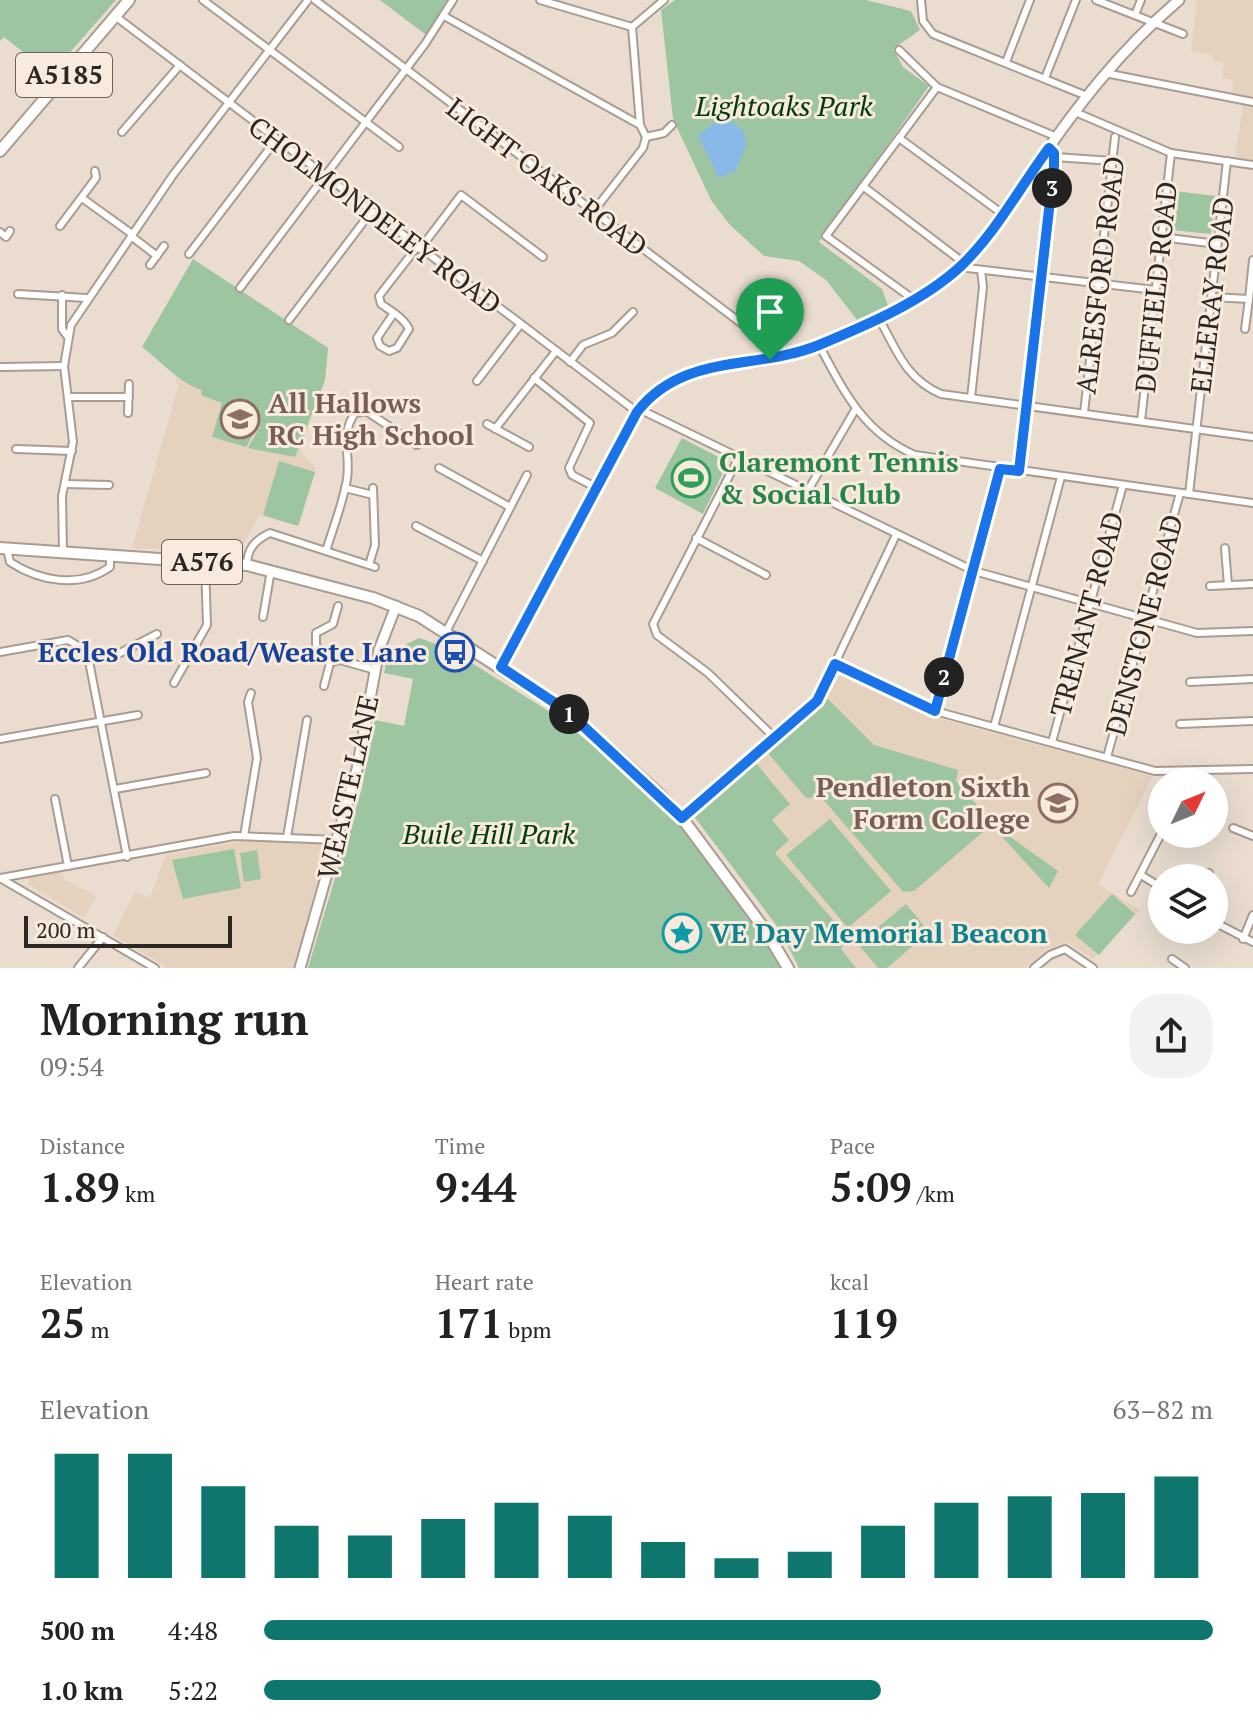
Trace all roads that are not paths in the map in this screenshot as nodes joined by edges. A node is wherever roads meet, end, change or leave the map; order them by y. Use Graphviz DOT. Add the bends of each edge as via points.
graph roads {
  1 [pos="129,0"];
  2 [pos="203,0"];
  3 [pos="308,0"];
  4 [pos="315,0"];
  5 [pos="453,0"];
  6 [pos="540,0"];
  7 [pos="664,0"];
  8 [pos="921,0"];
  9 [pos="1030,0"];
  10 [pos="1076,0"];
  11 [pos="1096,0"];
  12 [pos="1141,0"];
  13 [pos="1179,0"];
  14 [pos="1135,15"];
  15 [pos="115,16"];
  16 [pos="444,16"];
  17 [pos="1152,23"];
  18 [pos="632,27"];
  19 [pos="1183,34"];
  20 [pos="269,50"];
  21 [pos="899,50"];
  22 [pos="1006,62"];
  23 [pos="180,65"];
  24 [pos="406,69"];
  25 [pos="1105,73"];
  26 [pos="1045,78"];
  27 [pos="937,87"];
  28 [pos="1087,96"];
  29 [pos="1251,101"];
  30 [pos="228,104"];
  31 [pos="1075,112"];
  32 [pos="364,123"];
  33 [pos="640,125"];
  34 [pos="672,125"];
  35 [pos="122,132"];
  36 [pos="646,137"];
  37 [pos="1057,137"];
  38 [pos="1115,137"];
  39 [pos="899,138"];
  40 [pos="276,140"];
  41 [pos="399,147"];
  42 [pos="0,151"];
  43 [pos="1052,152"];
  44 [pos="1171,153"];
  45 [pos="1113,161"];
  46 [pos="1227,161"];
  47 [pos="1253,165"];
  48 [pos="95,171"];
  49 [pos="324,177"];
  50 [pos="864,187"];
  51 [pos="82,198"];
  52 [pos="371,212"];
  53 [pos="593,212"];
  54 [pos="1004,215"];
  55 [pos="60,226"];
  56 [pos="10,231"];
  57 [pos="0,232"];
  58 [pos="131,235"];
  59 [pos="1161,237"];
  60 [pos="1217,244"];
  61 [pos="164,246"];
  62 [pos="418,248"];
  63 [pos="189,254"];
  64 [pos="157,256"];
  65 [pos="543,257"];
  66 [pos="1253,260"];
  67 [pos="150,265"];
  68 [pos="962,265"];
  69 [pos="981,270"];
  70 [pos="1042,277"];
  71 [pos="1099,283"];
  72 [pos="240,288"];
  73 [pos="1155,290"];
  74 [pos="18,294"];
  75 [pos="62,295"];
  76 [pos="1211,297"];
  77 [pos="86,298"];
  78 [pos="913,299"];
  79 [pos="1249,299"];
  80 [pos="633,312"];
  81 [pos="394,313"];
  82 [pos="878,317"];
  83 [pos="289,320"];
  84 [pos="520,325"];
  85 [pos="1245,329"];
  86 [pos="67,336"];
  87 [pos="819,345"];
  88 [pos="556,351"];
  89 [pos="770,360"];
  90 [pos="570,362"];
  91 [pos="64,366"];
  92 [pos="0,367"];
  93 [pos="534,378"];
  94 [pos="477,381"];
  95 [pos="129,384"];
  96 [pos="68,397"];
  97 [pos="129,397"];
  98 [pos="971,398"];
  99 [pos="1028,405"];
  100 [pos="855,410"];
  101 [pos="638,411"];
  102 [pos="128,413"];
  103 [pos="1084,413"];
  104 [pos="1141,421"];
  105 [pos="487,424"];
  106 [pos="495,429"];
  107 [pos="1197,429"];
  108 [pos="1253,437"];
  109 [pos="417,445"];
  110 [pos="529,447"];
  111 [pos="16,449"];
  112 [pos="72,451"];
  113 [pos="739,457"];
  114 [pos="439,468"];
  115 [pos="1000,469"];
  116 [pos="1019,471"];
  117 [pos="527,475"];
  118 [pos="1061,477"];
  119 [pos="65,484"];
  120 [pos="109,485"];
  121 [pos="1123,485"];
  122 [pos="345,488"];
  123 [pos="597,488"];
  124 [pos="807,492"];
  125 [pos="1180,493"];
  126 [pos="1189,494"];
  127 [pos="1253,503"];
  128 [pos="510,507"];
  129 [pos="416,526"];
  130 [pos="896,535"];
  131 [pos="696,538"];
  132 [pos="1225,548"];
  133 [pos="4,549"];
  134 [pos="326,551"];
  135 [pos="63,555"];
  136 [pos="110,558"];
  137 [pos="483,561"];
  138 [pos="205,563"];
  139 [pos="247,565"];
  140 [pos="271,570"];
  141 [pos="974,571"];
  142 [pos="766,575"];
  143 [pos="1253,584"];
  144 [pos="1228,585"];
  145 [pos="1210,586"];
  146 [pos="1032,587"];
  147 [pos="1090,604"];
  148 [pos="338,606"];
  149 [pos="396,606"];
  150 [pos="263,617"];
  151 [pos="1145,620"];
  152 [pos="1253,631"];
  153 [pos="446,632"];
  154 [pos="157,634"];
  155 [pos="0,652"];
  156 [pos="91,658"];
  157 [pos="330,663"];
  158 [pos="835,664"];
  159 [pos="501,667"];
  160 [pos="375,670"];
  161 [pos="1253,679"];
  162 [pos="1190,682"];
  163 [pos="174,683"];
  164 [pos="324,686"];
  165 [pos="251,693"];
  166 [pos="239,701"];
  167 [pos="248,702"];
  168 [pos="935,711"];
  169 [pos="138,715"];
  170 [pos="307,720"];
  171 [pos="102,721"];
  172 [pos="1253,721"];
  173 [pos="1180,724"];
  174 [pos="994,727"];
  175 [pos="296,730"];
  176 [pos="305,731"];
  177 [pos="775,738"];
  178 [pos="0,739"];
  179 [pos="1052,742"];
  180 [pos="1107,757"];
  181 [pos="1148,769"];
  182 [pos="1253,769"];
  183 [pos="1228,770"];
  184 [pos="206,773"];
  185 [pos="115,789"];
  186 [pos="55,799"];
  187 [pos="682,818"];
  188 [pos="1233,828"];
  189 [pos="244,836"];
  190 [pos="1253,836"];
  191 [pos="287,837"];
  192 [pos="338,840"];
  193 [pos="1154,848"];
  194 [pos="127,857"];
  195 [pos="68,866"];
  196 [pos="26,874"];
  197 [pos="1141,875"];
  198 [pos="0,878"];
  199 [pos="1148,879"];
  200 [pos="16,888"];
  201 [pos="1131,892"];
  202 [pos="1253,915"];
  203 [pos="1228,930"];
  204 [pos="103,937"];
  205 [pos="1243,939"];
  206 [pos="1253,942"];
  207 [pos="1172,959"];
  208 [pos="78,968"];
  209 [pos="155,968"];
  210 [pos="300,968"];
  211 [pos="788,968"];
  212 [pos="1034,968"];
  213 [pos="1093,968"];
  214 [pos="1185,968"];
  1 -- 15 [label="main road, A5185"];
  2 -- 20 [label="street"];
  3 -- 20 [label="street"];
  4 -- 24 [label="street, LIGHT OAKS ROAD"];
  5 -- 16 [label="street"];
  6 -- 18 [label="street"];
  7 -- 18 [label="street"];
  8 -- 22 [label="street" via="923,21 933,34"];
  9 -- 22 [label="street"];
  10 -- 26 [label="street"];
  11 -- 14 [label="street"];
  12 -- 14 [label="street"];
  13 -- 17 [label="main road"];
  14 -- 17 [label="street"];
  15 -- 23 [label="street, CHOLMONDELEY ROAD"];
  15 -- 42 [label="main road, A5185"];
  16 -- 24 [label="street"];
  16 -- 33 [label="street"];
  17 -- 19 [label="street"];
  17 -- 25 [label="main road"];
  18 -- 33 [label="street"];
  20 -- 30 [label="street"];
  20 -- 32 [label="street"];
  21 -- 27 [label="street"];
  22 -- 26 [label="street"];
  23 -- 30 [label="street, CHOLMONDELEY ROAD"];
  23 -- 35 [label="street"];
  24 -- 32 [label="street"];
  24 -- 53 [label="street, LIGHT OAKS ROAD"];
  25 -- 28 [label="main road"];
  25 -- 29 [label="street"];
  26 -- 28 [label="street"];
  27 -- 37 [label="street"];
  27 -- 39 [label="street"];
  28 -- 31 [label="main road"];
  30 -- 40 [label="street, CHOLMONDELEY ROAD"];
  30 -- 58 [label="street"];
  31 -- 37 [label="main road"];
  31 -- 44 [label="street"];
  32 -- 41 [label="street"];
  32 -- 49 [label="street"];
  33 -- 36 [label="street"];
  34 -- 36 [label="street"];
  36 -- 53 [label="street"];
  37 -- 43 [label="main road"];
  38 -- 45 [label="street, ALRESFORD ROAD"];
  39 -- 50 [label="street"];
  39 -- 54 [label="street"];
  40 -- 49 [label="street, CHOLMONDELEY ROAD"];
  40 -- 63 [label="street"];
  43 -- 45 [label="street"];
  43 -- 54 [label="main road"];
  43 -- 70 [label="street"];
  44 -- 46 [label="street"];
  44 -- 59 [label="street, DUFFIELD ROAD"];
  45 -- 71 [label="street, ALRESFORD ROAD"];
  46 -- 47 [label="street"];
  46 -- 60 [label="street, ELLERAY ROAD"];
  48 -- 51 [label="street"];
  49 -- 52 [label="street, CHOLMONDELEY ROAD"];
  49 -- 72 [label="street"];
  50 -- 68 [label="street"];
  50 -- 78 [label="street" via="826,236"];
  51 -- 55 [label="street"];
  51 -- 58 [label="street"];
  52 -- 62 [label="street, CHOLMONDELEY ROAD"];
  52 -- 83 [label="street"];
  53 -- 89 [label="street, LIGHT OAKS ROAD" via="762,339"];
  54 -- 68 [label="main road"];
  56 -- 57 [label="street" via="6,237"];
  58 -- 64 [label="street"];
  58 -- 77 [label="street"];
  59 -- 60 [label="street"];
  59 -- 73 [label="street, DUFFIELD ROAD"];
  60 -- 76 [label="street, ELLERAY ROAD"];
  61 -- 64 [label="street"];
  62 -- 65 [label="street" via="461,195"];
  62 -- 81 [label="street" via="379,296"];
  62 -- 84 [label="street, CHOLMONDELEY ROAD"];
  64 -- 67 [label="street"];
  66 -- 79 [label="street"];
  68 -- 69 [label="street"];
  68 -- 78 [label="main road"];
  69 -- 70 [label="street"];
  69 -- 98 [label="street"];
  70 -- 71 [label="street"];
  70 -- 99 [label="street"];
  71 -- 73 [label="street"];
  71 -- 103 [label="street, ALRESFORD ROAD"];
  73 -- 104 [label="street, DUFFIELD ROAD"];
  74 -- 75 [label="street"];
  75 -- 77 [label="street"];
  75 -- 86 [label="street" via="62,329"];
  76 -- 79 [label="street"];
  76 -- 107 [label="street, ELLERAY ROAD"];
  77 -- 86 [label="street"];
  78 -- 82 [label="main road"];
  79 -- 85 [label="street"];
  80 -- 90 [label="street" via="612,333 583,345"];
  81 -- 81 [label="street" via="409,332 389,351 377,338"];
  82 -- 87 [label="main road"];
  82 -- 98 [label="street" via="911,376 941,394"];
  84 -- 88 [label="street, CHOLMONDELEY ROAD"];
  84 -- 94 [label="street"];
  86 -- 91 [label="street"];
  87 -- 89 [label="main road"];
  87 -- 100 [label="street"];
  88 -- 90 [label="street, CHOLMONDELEY ROAD"];
  88 -- 93 [label="street"];
  89 -- 101 [label="main road" via="685,373"];
  90 -- 101 [label="street, CHOLMONDELEY ROAD"];
  91 -- 92 [label="street"];
  91 -- 96 [label="street"];
  93 -- 106 [label="street"];
  93 -- 123 [label="street" via="590,423 569,468"];
  95 -- 97 [label="street"];
  96 -- 97 [label="street"];
  96 -- 112 [label="street"];
  97 -- 102 [label="street"];
  98 -- 99 [label="street"];
  99 -- 103 [label="street"];
  99 -- 116 [label="street"];
  100 -- 115 [label="street" via="868,426 905,450"];
  100 -- 124 [label="street"];
  101 -- 113 [label="street, CHOLMONDELEY ROAD"];
  101 -- 123 [label="main road"];
  103 -- 104 [label="street"];
  104 -- 107 [label="street"];
  105 -- 106 [label="street"];
  106 -- 110 [label="street"];
  107 -- 108 [label="street"];
  107 -- 126 [label="street, ELLERAY ROAD"];
  109 -- 122 [label="street" via="366,411 357,411 345,431"];
  111 -- 112 [label="street"];
  112 -- 119 [label="street"];
  113 -- 124 [label="street, CHOLMONDELEY ROAD"];
  113 -- 131 [label="street"];
  114 -- 128 [label="street"];
  115 -- 116 [label="street"];
  115 -- 141 [label="street"];
  116 -- 118 [label="street"];
  117 -- 128 [label="street"];
  118 -- 121 [label="street"];
  118 -- 146 [label="street"];
  119 -- 120 [label="street"];
  119 -- 135 [label="street"];
  121 -- 125 [label="street"];
  121 -- 147 [label="street, TRENANT ROAD"];
  122 -- 134 [label="street"];
  122 -- 134 [label="street" via="373,491 372,566"];
  123 -- 159 [label="main road"];
  124 -- 130 [label="street, CHOLMONDELEY ROAD"];
  125 -- 126 [label="street"];
  125 -- 151 [label="street, DENSTONE ROAD"];
  126 -- 127 [label="street"];
  128 -- 137 [label="street"];
  129 -- 137 [label="street"];
  130 -- 141 [label="street, CHOLMONDELEY ROAD"];
  130 -- 158 [label="street"];
  131 -- 142 [label="street"];
  131 -- 177 [label="street" via="653,628"];
  132 -- 144 [label="street"];
  133 -- 135 [label="main road, A576"];
  133 -- 136 [label="street" via="22,570 57,580 82,580 103,572 110,567"];
  134 -- 139 [label="street" via="270,533 247,554"];
  135 -- 136 [label="main road, A576"];
  136 -- 138 [label="main road, A576"];
  137 -- 153 [label="street"];
  138 -- 139 [label="main road, A576"];
  138 -- 163 [label="street" via="207,625"];
  139 -- 140 [label="main road, A576"];
  140 -- 149 [label="main road, A576"];
  140 -- 150 [label="street"];
  141 -- 146 [label="street, CHOLMONDELEY ROAD"];
  141 -- 168 [label="street"];
  143 -- 144 [label="street"];
  144 -- 145 [label="street"];
  146 -- 147 [label="street, CHOLMONDELEY ROAD"];
  146 -- 174 [label="street"];
  147 -- 151 [label="street, CHOLMONDELEY ROAD"];
  147 -- 179 [label="street, TRENANT ROAD"];
  148 -- 157 [label="street" via="333,624 316,633 316,645"];
  149 -- 153 [label="main road, A576"];
  149 -- 160 [label="main road, WEASTE LANE"];
  151 -- 152 [label="street, CHOLMONDELEY ROAD" via="1197,633"];
  151 -- 180 [label="street, DENSTONE ROAD"];
  153 -- 159 [label="main road, A576"];
  154 -- 156 [label="street" via="116,655"];
  155 -- 156 [label="street" via="68,640"];
  156 -- 171 [label="street"];
  157 -- 160 [label="street" via="340,660"];
  157 -- 164 [label="street"];
  158 -- 168 [label="street"];
  158 -- 177 [label="street" via="817,701"];
  159 -- 187 [label="main road, A576" via="567,711"];
  160 -- 192 [label="main road, WEASTE LANE"];
  161 -- 162 [label="street"];
  165 -- 167 [label="street"];
  166 -- 167 [label="street"];
  167 -- 189 [label="street" via="257,758"];
  168 -- 174 [label="street"];
  169 -- 171 [label="street"];
  170 -- 176 [label="street"];
  171 -- 178 [label="street"];
  171 -- 185 [label="street"];
  172 -- 173 [label="street"];
  174 -- 179 [label="street"];
  175 -- 176 [label="street"];
  176 -- 191 [label="street"];
  177 -- 187 [label="street"];
  179 -- 180 [label="street"];
  180 -- 181 [label="street"];
  182 -- 183 [label="street"];
  184 -- 185 [label="street"];
  185 -- 194 [label="street"];
  186 -- 195 [label="street"];
  187 -- 211 [label="main road, A576"];
  188 -- 190 [label="street"];
  189 -- 191 [label="street"];
  189 -- 194 [label="street"];
  191 -- 192 [label="street"];
  192 -- 210 [label="main road, WEASTE LANE"];
  193 -- 197 [label="street"];
  194 -- 195 [label="street"];
  195 -- 196 [label="street"];
  196 -- 198 [label="street"];
  196 -- 200 [label="street"];
  197 -- 199 [label="street"];
  197 -- 201 [label="street"];
  198 -- 200 [label="street"];
  200 -- 204 [label="street"];
  202 -- 205 [label="street"];
  203 -- 205 [label="street"];
  204 -- 208 [label="street"];
  204 -- 209 [label="street"];
  205 -- 206 [label="street"];
  207 -- 214 [label="street"];
  212 -- 213 [label="street" via="1065,949"];
}
